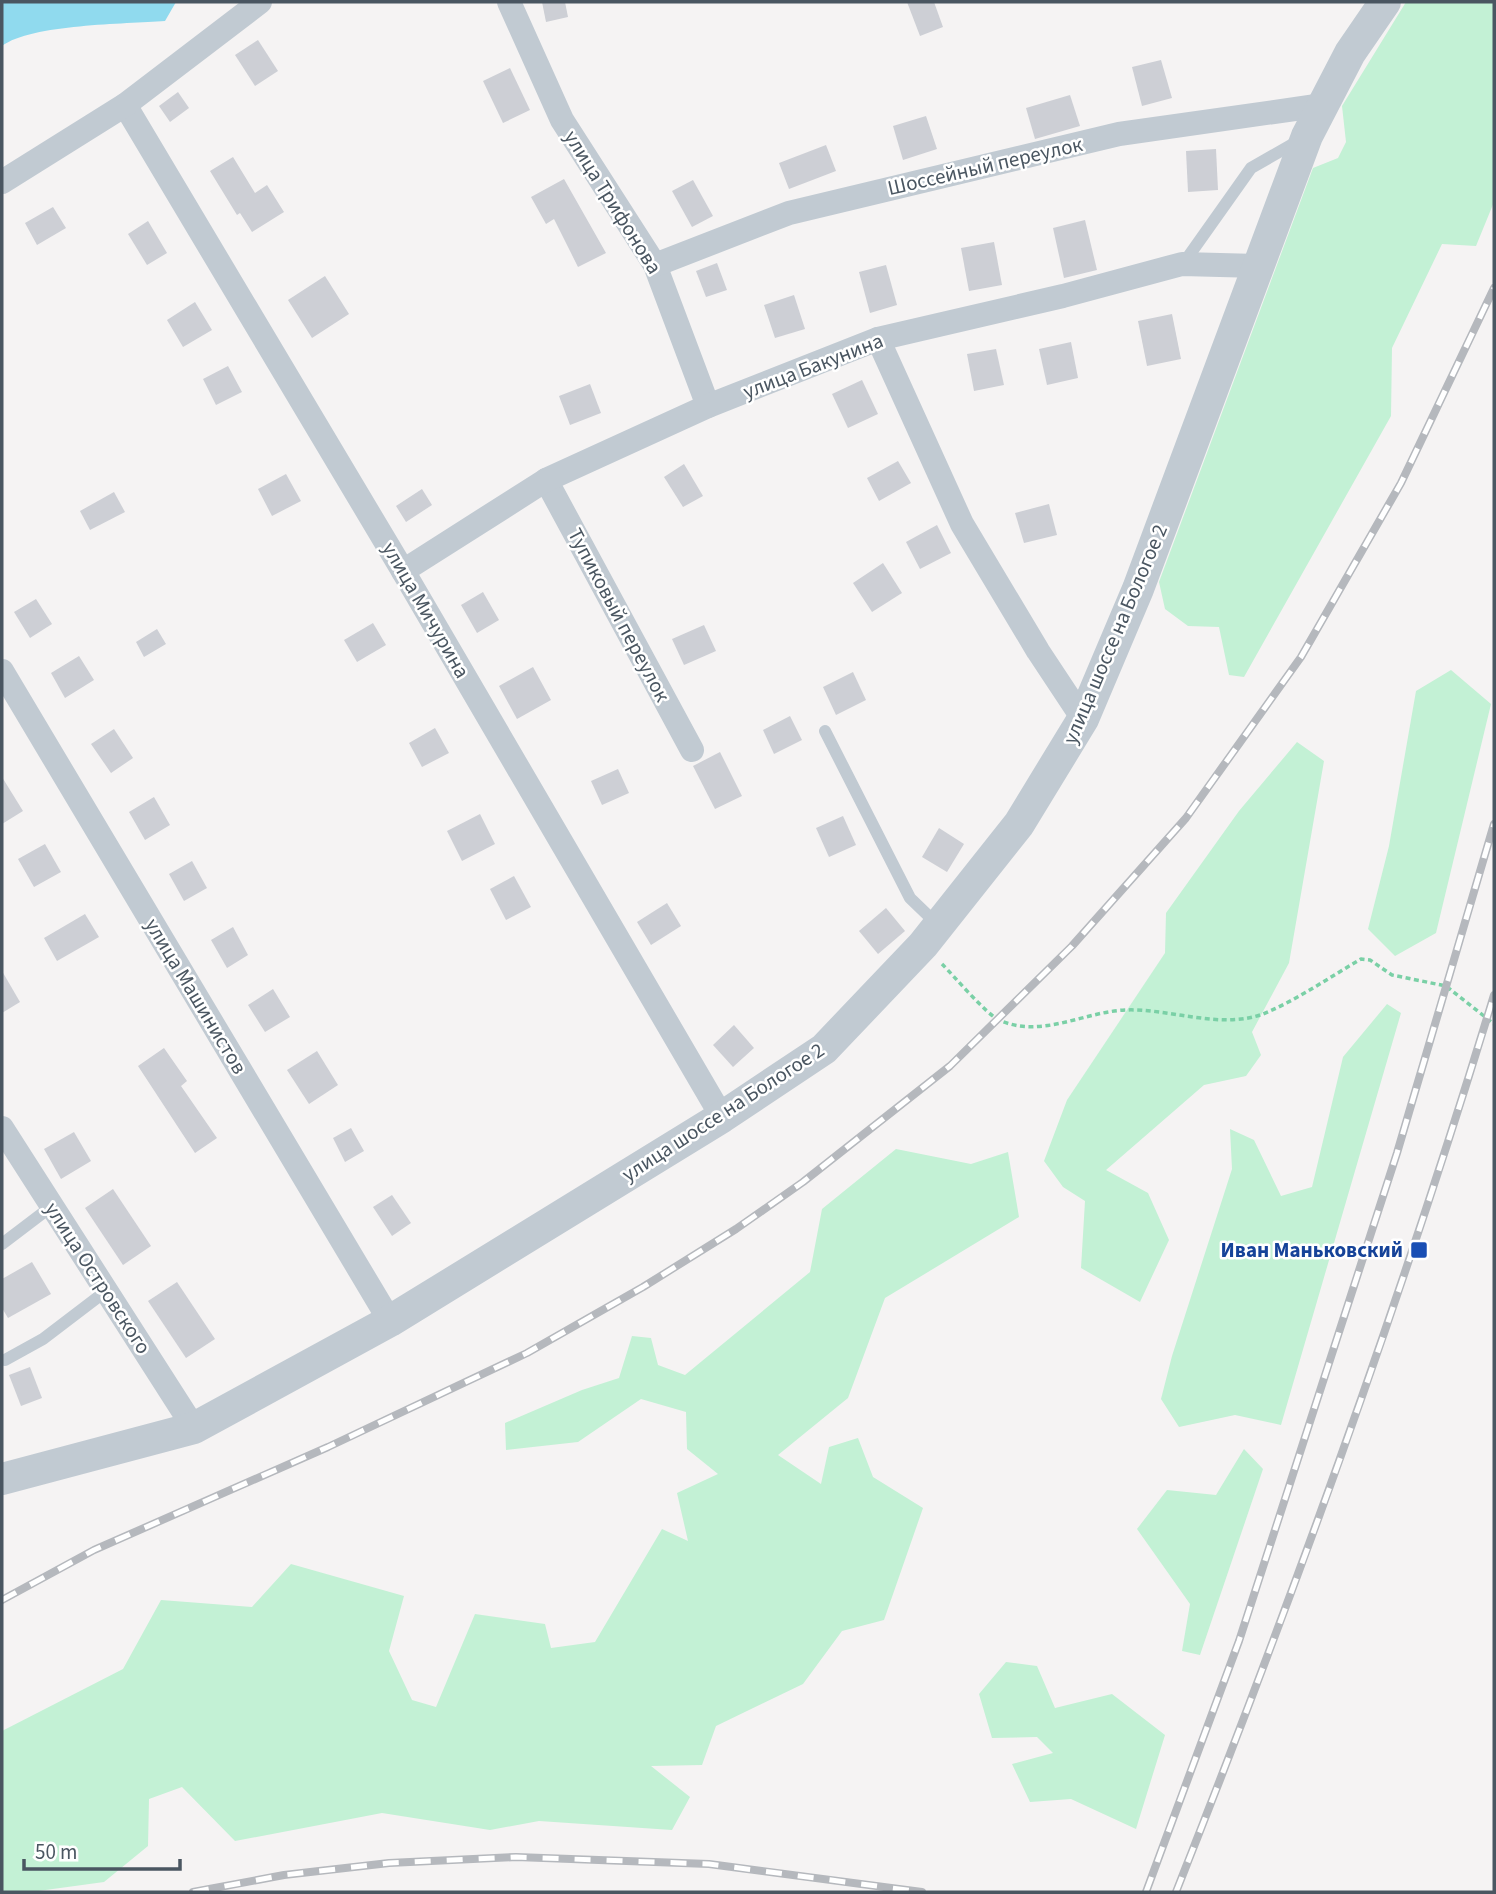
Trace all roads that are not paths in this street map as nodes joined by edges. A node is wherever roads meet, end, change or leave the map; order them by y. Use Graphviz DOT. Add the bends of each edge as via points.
graph roads {
  1 [pos="260,2"];
  2 [pos="509,2"];
  3 [pos="1385,2"];
  4 [pos="125,105"];
  5 [pos="1323,105"];
  6 [pos="1307,136"];
  7 [pos="2,182"];
  8 [pos="1182,264"];
  9 [pos="655,265"];
  10 [pos="1258,266"];
  11 [pos="878,339"];
  12 [pos="708,406"];
  13 [pos="546,480"];
  14 [pos="403,571"];
  15 [pos="2,671"];
  16 [pos="1083,719"];
  17 [pos="825,731"];
  18 [pos="692,750"];
  19 [pos="931,936"];
  20 [pos="722,1117"];
  21 [pos="2,1128"];
  22 [pos="52,1206"];
  23 [pos="2,1244"];
  24 [pos="106,1291"];
  25 [pos="390,1321"];
  26 [pos="5,1360"];
  27 [pos="194,1428"];
  28 [pos="2,1479"];
  1 -- 4 [label="street"];
  2 -- 9 [label="street, улица Трифонова" via="562,120"];
  3 -- 5 [label="street, улица шоссе на Бологое 2" via="1350,53"];
  4 -- 7 [label="street"];
  4 -- 14 [label="street, улица Мичурина"];
  5 -- 6 [label="street, улица шоссе на Бологое 2"];
  5 -- 9 [label="street, Шоссейный переулок" via="1119,134 814,207"];
  6 -- 8 [label="lane" via="1251,167"];
  6 -- 10 [label="street, улица шоссе на Бологое 2"];
  8 -- 10 [label="street, улица Бакунина"];
  8 -- 11 [label="street, улица Бакунина"];
  9 -- 12 [label="street, улица Трифонова"];
  10 -- 16 [label="street, улица шоссе на Бологое 2" via="1138,590"];
  11 -- 12 [label="street, улица Бакунина"];
  11 -- 16 [label="street" via="962,524"];
  12 -- 13 [label="street, улица Бакунина"];
  13 -- 14 [label="street, улица Бакунина"];
  13 -- 18 [label="street, Тупиковый переулок"];
  14 -- 20 [label="street, улица Мичурина"];
  15 -- 25 [label="street, улица Машинистов"];
  16 -- 19 [label="street, улица шоссе на Бологое 2" via="1019,824"];
  17 -- 19 [label="lane"];
  19 -- 20 [label="street, улица шоссе на Бологое 2" via="824,1048"];
  20 -- 25 [label="street, улица шоссе на Бологое 2"];
  21 -- 22 [label="street, улица Островского"];
  22 -- 23 [label="lane"];
  22 -- 24 [label="street, улица Островского"];
  24 -- 26 [label="lane" via="43,1339"];
  24 -- 27 [label="street, улица Островского"];
  25 -- 27 [label="street, улица шоссе на Бологое 2"];
  27 -- 28 [label="street, улица шоссе на Бологое 2"];
}
